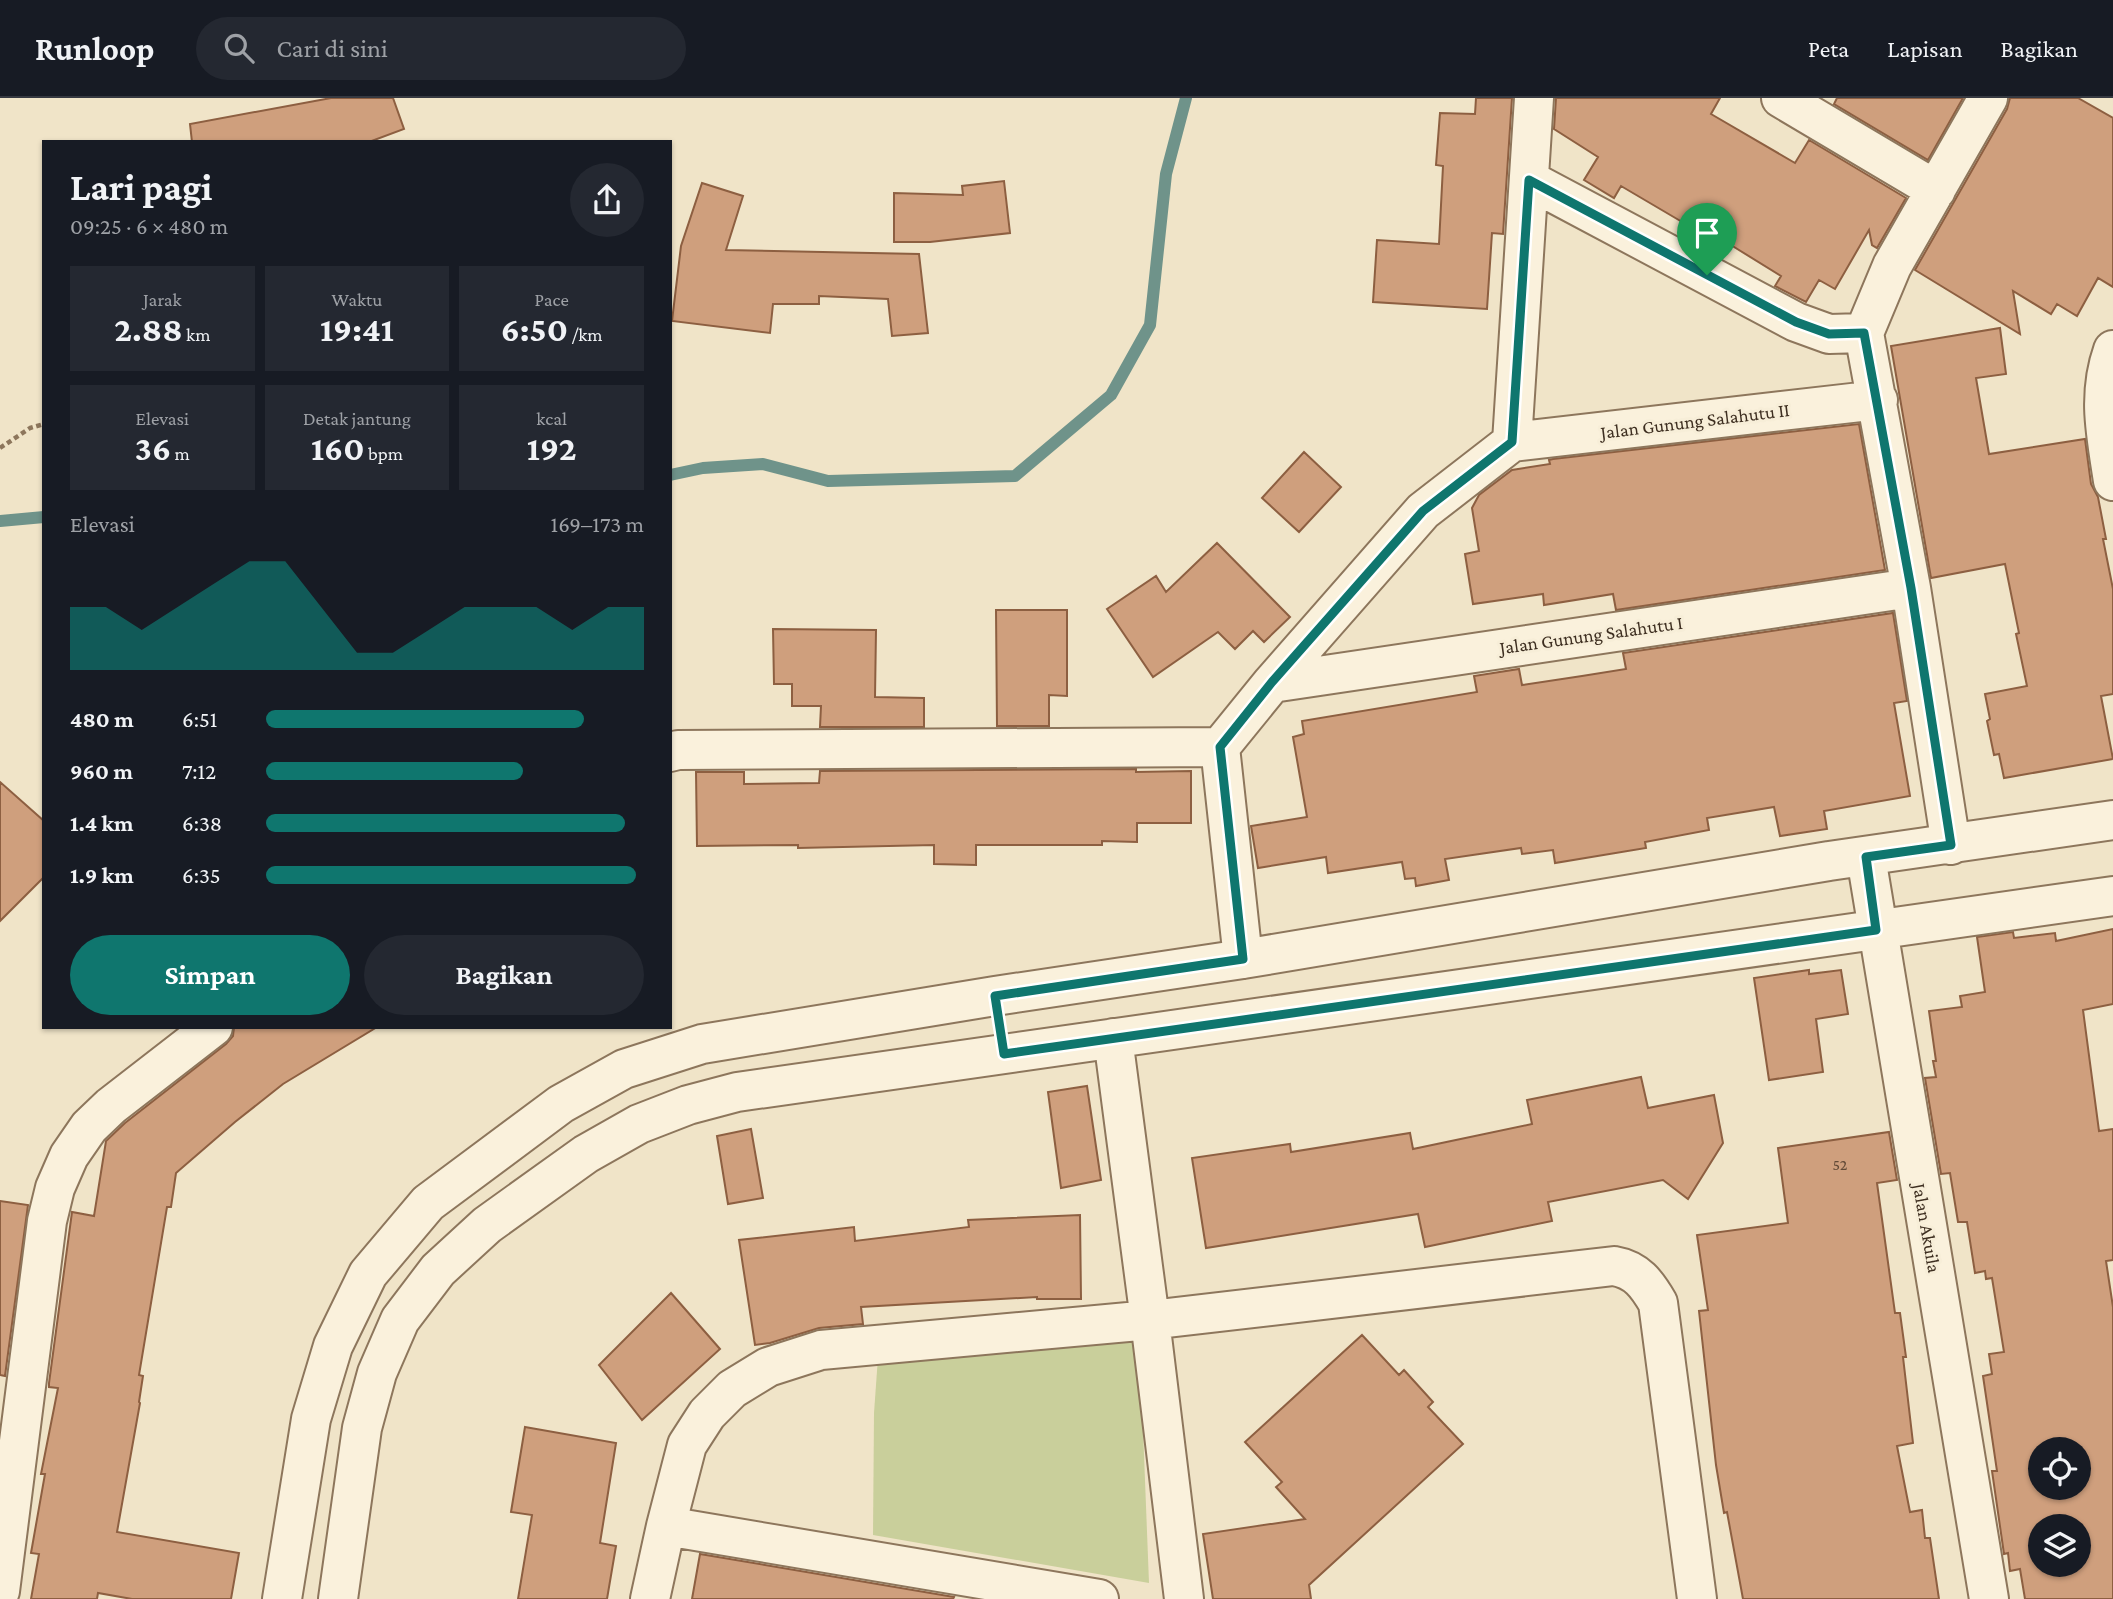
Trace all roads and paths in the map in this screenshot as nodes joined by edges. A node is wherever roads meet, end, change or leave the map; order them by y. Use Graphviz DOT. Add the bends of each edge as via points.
graph roads {
  1 [pos="1534,98"];
  2 [pos="1781,98"];
  3 [pos="1988,98"];
  4 [pos="1529,180"];
  5 [pos="1936,190"];
  6 [pos="1864,333"];
  7 [pos="2113,351"];
  8 [pos="1878,400"];
  9 [pos="42,425"];
  10 [pos="1512,442"];
  11 [pos="0,447"];
  12 [pos="2113,481"];
  13 [pos="1911,588"];
  14 [pos="1272,682"];
  15 [pos="1220,747"];
  16 [pos="672,752"];
  17 [pos="2113,820"];
  18 [pos="1951,845"];
  19 [pos="1866,857"];
  20 [pos="2113,896"];
  21 [pos="1876,930"];
  22 [pos="1243,959"];
  23 [pos="995,996"];
  24 [pos="210,1029"];
  25 [pos="1113,1038"];
  26 [pos="1004,1054"];
  27 [pos="1150,1320"];
  28 [pos="666,1526"];
  29 [pos="0,1591"];
  30 [pos="282,1599"];
  31 [pos="338,1599"];
  32 [pos="650,1599"];
  33 [pos="1099,1599"];
  34 [pos="1184,1599"];
  35 [pos="1697,1599"];
  36 [pos="1989,1599"];
  1 -- 4 [label="street"];
  2 -- 5 [label="street"];
  3 -- 5 [label="street"];
  4 -- 6 [label="street" via="1796,322 1829,334"];
  4 -- 10 [label="street"];
  5 -- 6 [label="street" via="1892,266"];
  6 -- 8 [label="street"];
  7 -- 12 [label="street" via="2103,402"];
  8 -- 10 [label="street, Jalan Gunung Salahutu II"];
  8 -- 13 [label="street"];
  9 -- 11 [label="path"];
  10 -- 14 [label="street" via="1423,511"];
  13 -- 14 [label="street, Jalan Gunung Salahutu I"];
  13 -- 18 [label="street"];
  14 -- 15 [label="street"];
  15 -- 16 [label="street"];
  15 -- 22 [label="street"];
  17 -- 18 [label="street"];
  18 -- 19 [label="street"];
  19 -- 21 [label="street, Jalan Akuila"];
  19 -- 22 [label="street"];
  20 -- 21 [label="street"];
  21 -- 25 [label="street"];
  21 -- 36 [label="street, Jalan Akuila"];
  22 -- 23 [label="street"];
  23 -- 26 [label="street"];
  23 -- 30 [label="street" via="702,1044 624,1069 561,1104 428,1203 368,1275 333,1346 311,1419"];
  24 -- 29 [label="street" via="89,1127 55,1188"];
  25 -- 26 [label="street"];
  25 -- 27 [label="street"];
  26 -- 31 [label="street" via="737,1092 688,1105 639,1124 586,1154 487,1225 438,1270 400,1320 377,1373 362,1428"];
  27 -- 28 [label="street" via="821,1350 768,1367 732,1389 687,1445"];
  27 -- 34 [label="street"];
  27 -- 35 [label="street" via="1625,1268 1647,1284 1658,1303"];
  28 -- 32 [label="street"];
  28 -- 33 [label="street"];
}
